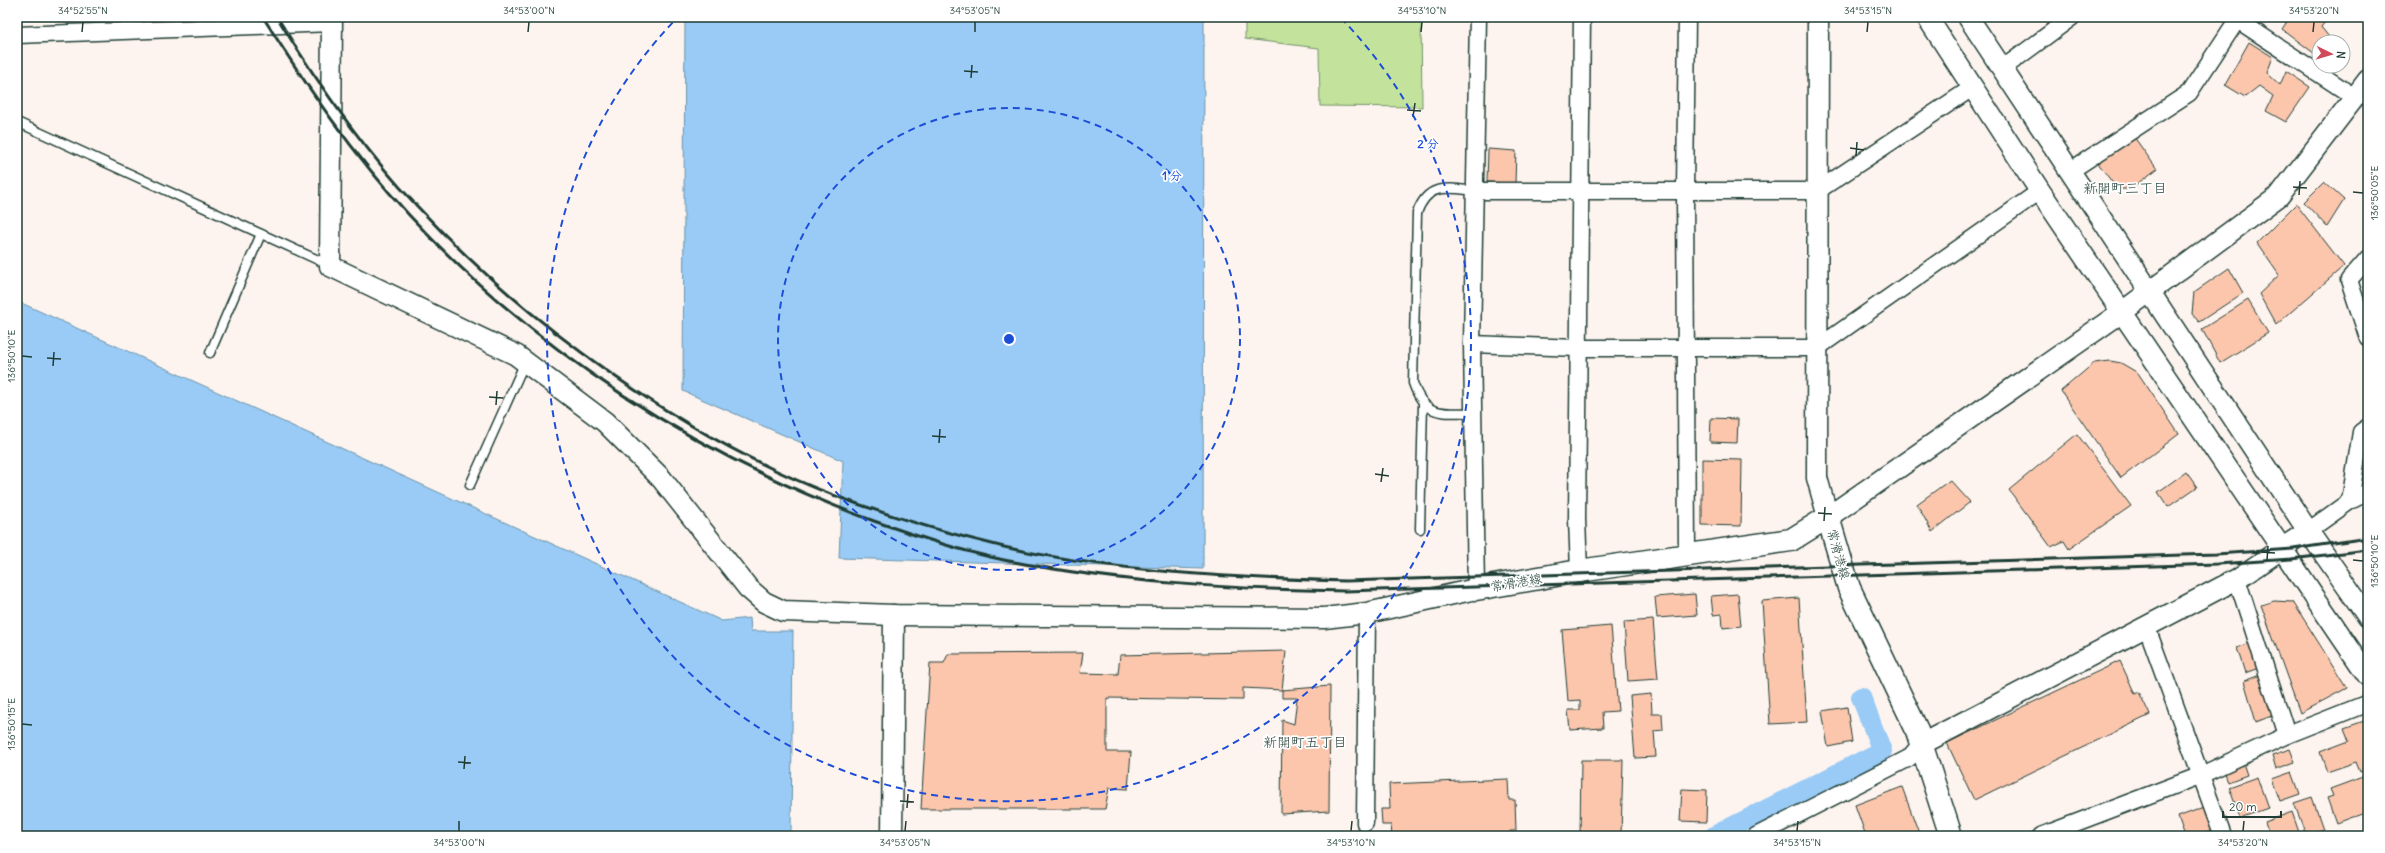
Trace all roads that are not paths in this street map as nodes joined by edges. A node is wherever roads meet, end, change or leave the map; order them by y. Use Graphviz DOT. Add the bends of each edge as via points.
graph roads {
  1 [pos="1478,17"];
  2 [pos="1582,17"];
  3 [pos="1687,17"];
  4 [pos="1818,17"];
  5 [pos="1927,17"];
  6 [pos="1968,17"];
  7 [pos="2071,17"];
  8 [pos="2237,18"];
  9 [pos="332,20"];
  10 [pos="17,35"];
  11 [pos="2002,70"];
  12 [pos="2368,80"];
  13 [pos="1972,88"];
  14 [pos="2362,103"];
  15 [pos="17,122"];
  16 [pos="2070,171"];
  17 [pos="1476,191"];
  18 [pos="1581,191"];
  19 [pos="1685,191"];
  20 [pos="1817,191"];
  21 [pos="2040,191"];
  22 [pos="261,234"];
  23 [pos="2368,258"];
  24 [pos="330,266"];
  25 [pos="2149,292"];
  26 [pos="2122,312"];
  27 [pos="2368,338"];
  28 [pos="1472,344"];
  29 [pos="1578,348"];
  30 [pos="1686,348"];
  31 [pos="1817,348"];
  32 [pos="210,353"];
  33 [pos="525,362"];
  34 [pos="1423,404"];
  35 [pos="1473,413"];
  36 [pos="2368,427"];
  37 [pos="470,485"];
  38 [pos="2368,492"];
  39 [pos="2350,501"];
  40 [pos="1828,517"];
  41 [pos="1420,529"];
  42 [pos="2308,532"];
  43 [pos="2281,549"];
  44 [pos="1687,555"];
  45 [pos="1579,571"];
  46 [pos="2238,579"];
  47 [pos="1476,590"];
  48 [pos="1367,613"];
  49 [pos="894,615"];
  50 [pos="2368,617"];
  51 [pos="2147,628"];
  52 [pos="2368,676"];
  53 [pos="2368,703"];
  54 [pos="2287,735"];
  55 [pos="1920,745"];
  56 [pos="2199,776"];
  57 [pos="1365,823"];
  58 [pos="892,836"];
  59 [pos="1756,836"];
  60 [pos="1951,836"];
  61 [pos="2040,836"];
  62 [pos="2223,836"];
  1 -- 17 [label="street"];
  2 -- 18 [label="street"];
  3 -- 19 [label="street"];
  4 -- 20 [label="street"];
  5 -- 13 [label="street"];
  6 -- 11 [label="street"];
  7 -- 11 [label="street"];
  8 -- 14 [label="street"];
  8 -- 16 [label="street" via="2189,93"];
  9 -- 10 [label="street"];
  9 -- 24 [label="street"];
  11 -- 16 [label="street"];
  12 -- 14 [label="street"];
  13 -- 20 [label="street"];
  13 -- 21 [label="street"];
  14 -- 25 [label="street" via="2279,196"];
  15 -- 22 [label="lane"];
  16 -- 25 [label="street"];
  17 -- 18 [label="street"];
  17 -- 28 [label="street"];
  17 -- 34 [label="lane" via="1453,188 1433,190 1421,201 1416,213 1413,383 1418,400"];
  18 -- 19 [label="street"];
  18 -- 29 [label="street"];
  19 -- 20 [label="street"];
  19 -- 30 [label="street"];
  20 -- 31 [label="street"];
  21 -- 26 [label="street"];
  21 -- 31 [label="street"];
  22 -- 24 [label="lane"];
  22 -- 32 [label="lane"];
  23 -- 27 [label="street" via="2349,280"];
  24 -- 33 [label="street" via="516,355"];
  25 -- 26 [label="street"];
  25 -- 42 [label="street"];
  26 -- 40 [label="street"];
  26 -- 43 [label="street"];
  28 -- 29 [label="street"];
  28 -- 35 [label="street"];
  29 -- 30 [label="street"];
  29 -- 45 [label="street"];
  30 -- 31 [label="street"];
  30 -- 44 [label="street"];
  31 -- 40 [label="street" via="1817,478"];
  33 -- 37 [label="lane"];
  33 -- 49 [label="street" via="605,422 634,449 661,478 748,588 764,602 782,611"];
  34 -- 35 [label="lane" via="1429,409 1444,412"];
  34 -- 41 [label="lane"];
  35 -- 47 [label="street"];
  36 -- 39 [label="street" via="2360,432"];
  38 -- 39 [label="street"];
  39 -- 42 [label="street"];
  40 -- 44 [label="main road, 常滑港線" via="1791,540"];
  40 -- 55 [label="main road, 常滑港線" via="1849,588 1916,728"];
  42 -- 43 [label="street"];
  42 -- 50 [label="street"];
  43 -- 46 [label="street"];
  43 -- 52 [label="street"];
  44 -- 45 [label="main road, 常滑港線"];
  45 -- 47 [label="main road, 常滑港線"];
  46 -- 51 [label="street"];
  46 -- 54 [label="street"];
  47 -- 48 [label="street"];
  48 -- 49 [label="street" via="1324,618"];
  48 -- 57 [label="street"];
  49 -- 58 [label="street"];
  51 -- 55 [label="street"];
  51 -- 56 [label="street"];
  53 -- 54 [label="street"];
  54 -- 56 [label="street"];
  55 -- 59 [label="street" via="1909,758"];
  55 -- 60 [label="main road, 常滑港線"];
  56 -- 61 [label="street"];
  56 -- 62 [label="street"];
}
